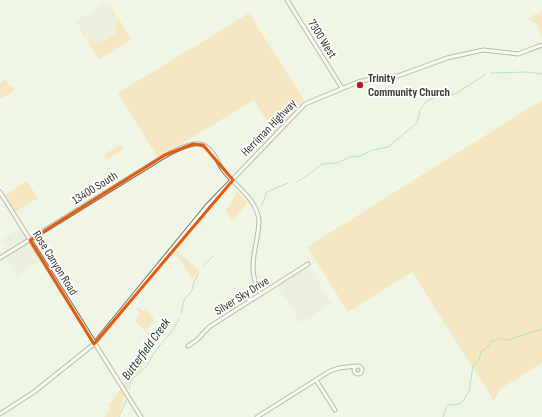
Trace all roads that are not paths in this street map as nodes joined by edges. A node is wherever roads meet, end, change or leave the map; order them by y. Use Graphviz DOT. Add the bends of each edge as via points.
graph roads {
  1 [pos="287,0"];
  2 [pos="542,45"];
  3 [pos="342,88"];
  4 [pos="233,180"];
  5 [pos="0,192"];
  6 [pos="30,240"];
  7 [pos="0,258"];
  8 [pos="308,264"];
  9 [pos="261,294"];
  10 [pos="94,344"];
  11 [pos="188,346"];
  12 [pos="356,366"];
  13 [pos="354,371"];
  14 [pos="325,375"];
  15 [pos="316,380"];
  16 [pos="335,410"];
  17 [pos="0,414"];
  18 [pos="141,417"];
  19 [pos="256,417"];
  1 -- 3 [label="street, 7300 West"];
  2 -- 3 [label="street, Herriman Highway" via="516,54 480,51 442,59 400,75 367,79"];
  3 -- 4 [label="street, Herriman Highway" via="304,104"];
  4 -- 6 [label="street, 13400 South" via="210,150 204,145 193,144 165,155"];
  4 -- 9 [label="street" via="244,191 258,216 259,228 253,272"];
  4 -- 10 [label="street, Herriman Highway" via="207,206"];
  5 -- 6 [label="street, Rose Canyon Road"];
  6 -- 7 [label="street, 13400 South"];
  6 -- 10 [label="street, Rose Canyon Road"];
  8 -- 9 [label="street, Silver Sky Drive"];
  9 -- 11 [label="street, Silver Sky Drive" via="209,327"];
  10 -- 17 [label="street" via="34,392"];
  10 -- 18 [label="street, Rose Canyon Road"];
  12 -- 13 [label="street"];
  12 -- 13 [label="street" via="361,367 362,371 358,374"];
  12 -- 14 [label="street" via="336,369"];
  13 -- 14 [label="street" via="342,369"];
  14 -- 15 [label="street"];
  15 -- 16 [label="street"];
  15 -- 19 [label="street"];
}
